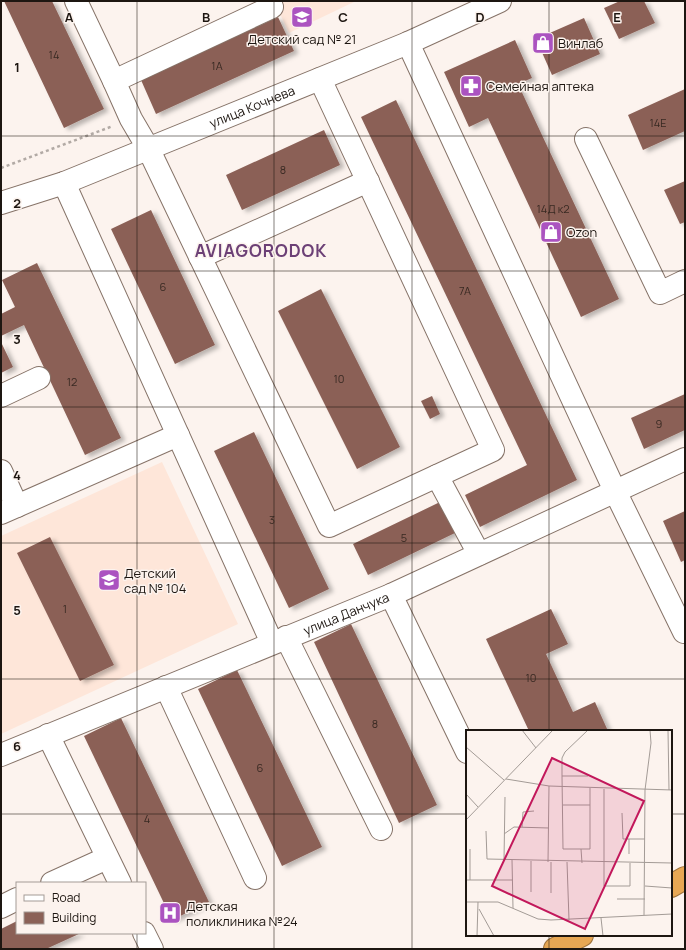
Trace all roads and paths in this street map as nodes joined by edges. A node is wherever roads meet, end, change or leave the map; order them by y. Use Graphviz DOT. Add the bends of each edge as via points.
graph roads {
  1 [pos="76,1"];
  2 [pos="500,1"];
  3 [pos="272,7"];
  4 [pos="408,43"];
  5 [pos="320,79"];
  6 [pos="114,81"];
  7 [pos="130,119"];
  8 [pos="586,139"];
  9 [pos="148,148"];
  10 [pos="1,168"];
  11 [pos="368,181"];
  12 [pos="64,183"];
  13 [pos="1,203"];
  14 [pos="200,257"];
  15 [pos="685,282"];
  16 [pos="39,378"];
  17 [pos="1,396"];
  18 [pos="178,435"];
  19 [pos="685,459"];
  20 [pos="1,471"];
  21 [pos="438,476"];
  22 [pos="615,491"];
  23 [pos="9,510"];
  24 [pos="479,554"];
  25 [pos="390,595"];
  26 [pos="685,632"];
  27 [pos="279,640"];
  28 [pos="166,687"];
  29 [pos="48,736"];
  30 [pos="466,750"];
  31 [pos="1,755"];
  32 [pos="382,829"];
  33 [pos="107,858"];
  34 [pos="255,878"];
  35 [pos="685,878"];
  36 [pos="54,882"];
  37 [pos="119,882"];
  38 [pos="672,885"];
  39 [pos="16,900"];
  40 [pos="1,907"];
  41 [pos="144,934"];
  42 [pos="152,949"];
  1 -- 6 [label="street"];
  2 -- 4 [label="street, улица Кочнева"];
  3 -- 6 [label="street"];
  4 -- 5 [label="street, улица Кочнева"];
  4 -- 22 [label="street"];
  5 -- 9 [label="street, улица Кочнева"];
  5 -- 11 [label="street"];
  6 -- 7 [label="street"];
  7 -- 9 [label="street"];
  7 -- 10 [label="path"];
  8 -- 15 [label="street" via="660,293"];
  9 -- 12 [label="street, улица Кочнева"];
  9 -- 14 [label="street"];
  11 -- 14 [label="street"];
  11 -- 21 [label="street" via="494,450"];
  12 -- 13 [label="street, улица Кочнева"];
  12 -- 18 [label="street"];
  14 -- 21 [label="street" via="329,526"];
  16 -- 17 [label="street"];
  18 -- 23 [label="street"];
  18 -- 27 [label="street"];
  19 -- 22 [label="street, улица Данчука"];
  20 -- 23 [label="street"];
  21 -- 24 [label="street"];
  22 -- 24 [label="street, улица Данчука"];
  22 -- 26 [label="street"];
  24 -- 25 [label="street, улица Данчука"];
  25 -- 27 [label="street, улица Данчука"];
  25 -- 30 [label="street"];
  27 -- 28 [label="street, улица Данчука"];
  27 -- 32 [label="street"];
  28 -- 29 [label="street, улица Данчука"];
  28 -- 34 [label="street"];
  29 -- 31 [label="street, улица Данчука"];
  29 -- 33 [label="street"];
  33 -- 36 [label="street"];
  33 -- 37 [label="street"];
  35 -- 38 [label="highway"];
  39 -- 40 [label="street"];
  41 -- 42 [label="street"];
}
